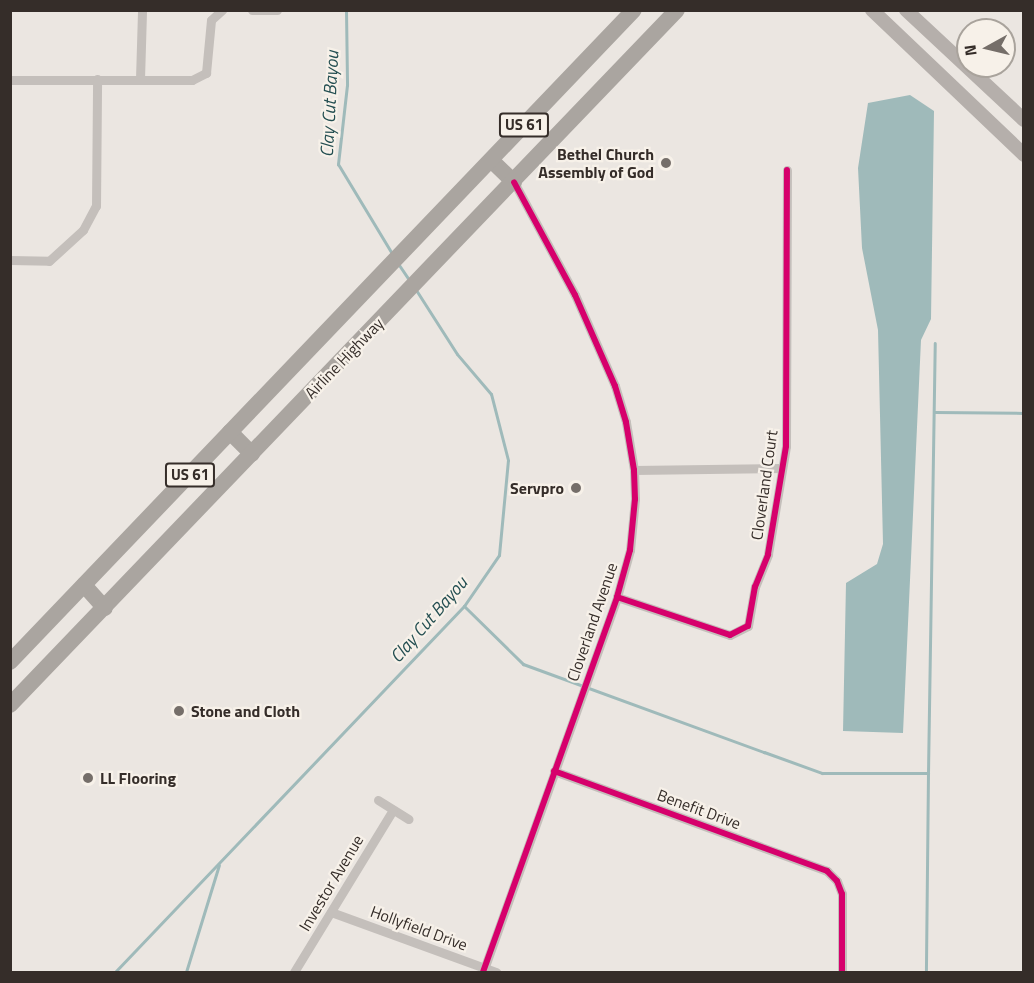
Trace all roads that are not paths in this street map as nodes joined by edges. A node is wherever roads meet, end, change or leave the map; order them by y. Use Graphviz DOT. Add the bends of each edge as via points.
graph roads {
  1 [pos="142,10"];
  2 [pos="222,10"];
  3 [pos="252,10"];
  4 [pos="277,10"];
  5 [pos="634,10"];
  6 [pos="677,10"];
  7 [pos="872,10"];
  8 [pos="906,10"];
  9 [pos="938,41"];
  10 [pos="922,58"];
  11 [pos="97,79"];
  12 [pos="140,79"];
  13 [pos="10,80"];
  14 [pos="1023,120"];
  15 [pos="1023,128"];
  16 [pos="1011,142"];
  17 [pos="1023,155"];
  18 [pos="491,160"];
  19 [pos="787,170"];
  20 [pos="514,182"];
  21 [pos="10,260"];
  22 [pos="230,432"];
  23 [pos="252,454"];
  24 [pos="782,468"];
  25 [pos="634,470"];
  26 [pos="84,585"];
  27 [pos="617,597"];
  28 [pos="105,608"];
  29 [pos="10,662"];
  30 [pos="10,705"];
  31 [pos="554,771"];
  32 [pos="378,800"];
  33 [pos="393,810"];
  34 [pos="408,819"];
  35 [pos="331,912"];
  36 [pos="484,970"];
  37 [pos="294,972"];
  38 [pos="496,972"];
  39 [pos="842,972"];
  1 -- 12 [label="street"];
  2 -- 12 [label="street" via="211,20 206,73 192,80"];
  3 -- 4 [label="street"];
  5 -- 18 [label="highway, Airline Highway / US 61"];
  6 -- 20 [label="highway, Airline Highway / US 61"];
  7 -- 10 [label="street"];
  8 -- 9 [label="street"];
  9 -- 10 [label="street"];
  9 -- 14 [label="street"];
  10 -- 16 [label="street"];
  11 -- 12 [label="street"];
  11 -- 13 [label="street"];
  11 -- 21 [label="street" via="96,206 83,230 49,261"];
  15 -- 16 [label="street"];
  16 -- 17 [label="street"];
  18 -- 20 [label="highway"];
  18 -- 22 [label="highway, Airline Highway / US 61"];
  19 -- 24 [label="street, Cloverland Court" via="786,446"];
  20 -- 23 [label="highway, Airline Highway / US 61"];
  20 -- 25 [label="street, Cloverland Avenue" via="575,295 615,386"];
  22 -- 23 [label="highway"];
  22 -- 26 [label="highway, Airline Highway / US 61"];
  23 -- 28 [label="highway, Airline Highway / US 61"];
  24 -- 25 [label="street"];
  24 -- 27 [label="street, Cloverland Court" via="768,554 755,587 748,626 730,635"];
  25 -- 27 [label="street, Cloverland Avenue" via="633,525"];
  26 -- 28 [label="highway"];
  26 -- 29 [label="highway, Airline Highway / US 61"];
  27 -- 31 [label="street, Cloverland Avenue"];
  28 -- 30 [label="highway, Airline Highway / US 61"];
  31 -- 36 [label="street, Cloverland Avenue"];
  31 -- 39 [label="street, Benefit Drive" via="821,867 833,875 842,894"];
  32 -- 33 [label="street"];
  33 -- 34 [label="street"];
  33 -- 35 [label="street, Investor Avenue"];
  35 -- 36 [label="street, Hollyfield Drive"];
  35 -- 37 [label="street, Investor Avenue"];
  36 -- 38 [label="street, Hollyfield Drive"];
}
